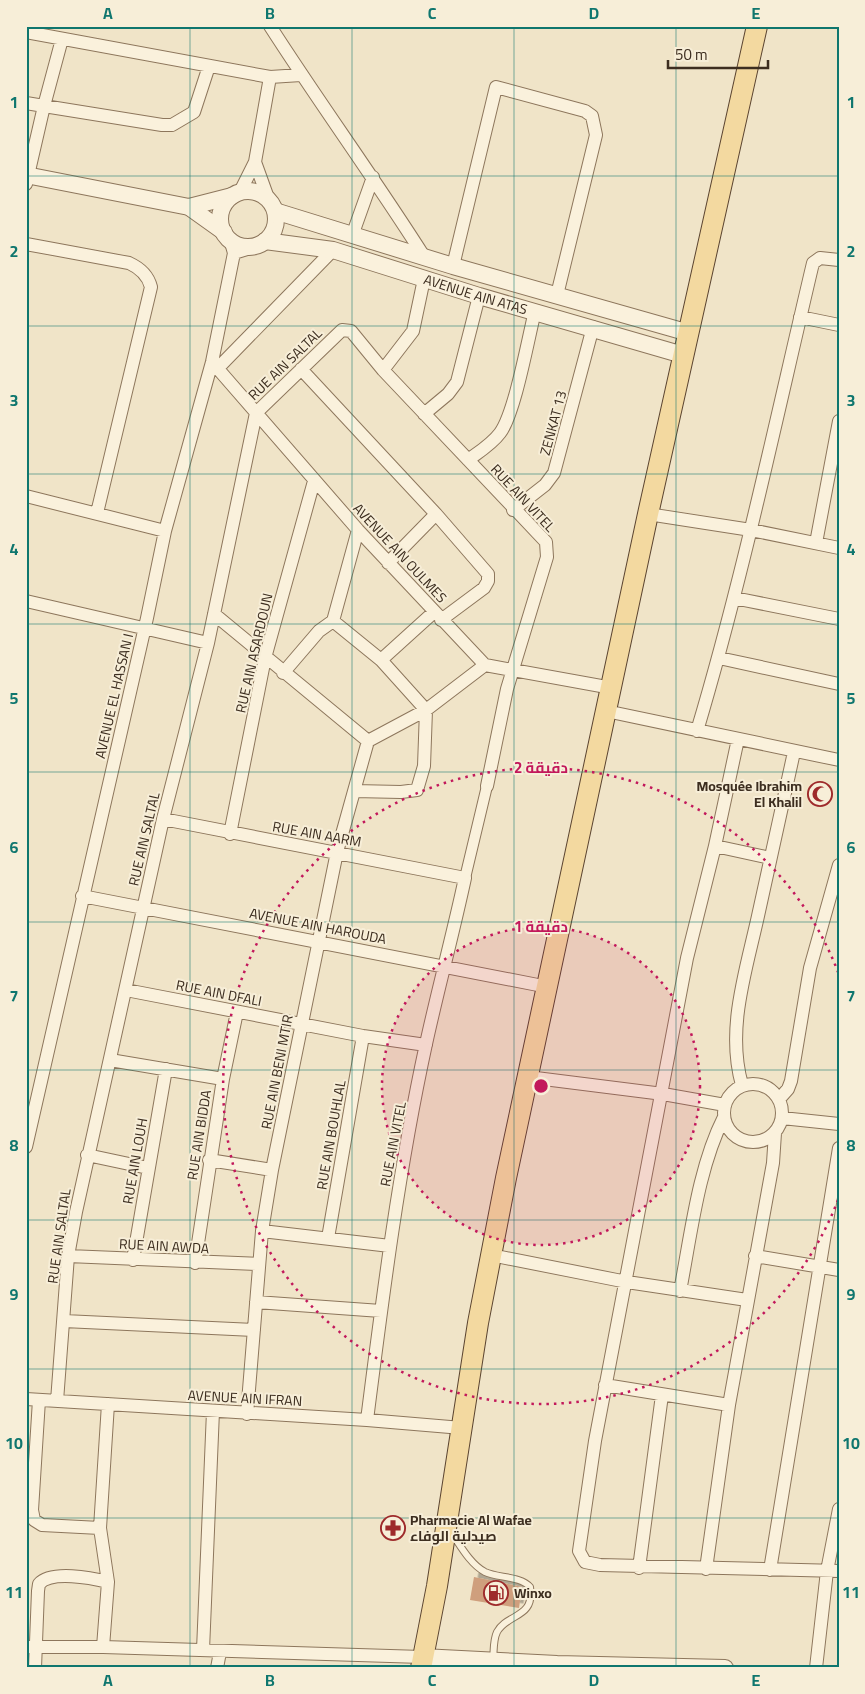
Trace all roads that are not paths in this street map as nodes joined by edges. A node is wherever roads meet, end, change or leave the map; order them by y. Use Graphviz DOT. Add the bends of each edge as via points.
graph roads {
  1 [pos="270,26"];
  2 [pos="757,26"];
  3 [pos="26,32"];
  4 [pos="62,39"];
  5 [pos="210,66"];
  6 [pos="301,75"];
  7 [pos="270,77"];
  8 [pos="26,103"];
  9 [pos="44,106"];
  10 [pos="255,162"];
  11 [pos="373,177"];
  12 [pos="27,179"];
  13 [pos="236,194"];
  14 [pos="268,198"];
  15 [pos="189,207"];
  16 [pos="276,216"];
  17 [pos="352,236"];
  18 [pos="229,241"];
  19 [pos="261,243"];
  20 [pos="26,244"];
  21 [pos="333,250"];
  22 [pos="425,258"];
  23 [pos="839,260"];
  24 [pos="453,266"];
  25 [pos="424,279"];
  26 [pos="557,294"];
  27 [pos="479,296"];
  28 [pos="535,311"];
  29 [pos="800,317"];
  30 [pos="839,325"];
  31 [pos="593,327"];
  32 [pos="351,331"];
  33 [pos="689,333"];
  34 [pos="683,355"];
  35 [pos="214,366"];
  36 [pos="301,369"];
  37 [pos="383,370"];
  38 [pos="256,413"];
  39 [pos="424,414"];
  40 [pos="839,421"];
  41 [pos="836,451"];
  42 [pos="468,460"];
  43 [pos="314,481"];
  44 [pos="26,496"];
  45 [pos="513,510"];
  46 [pos="97,513"];
  47 [pos="436,514"];
  48 [pos="648,514"];
  49 [pos="358,530"];
  50 [pos="751,530"];
  51 [pos="165,531"];
  52 [pos="816,543"];
  53 [pos="839,548"];
  54 [pos="388,563"];
  55 [pos="734,598"];
  56 [pos="26,601"];
  57 [pos="214,614"];
  58 [pos="438,616"];
  59 [pos="839,620"];
  60 [pos="333,621"];
  61 [pos="145,630"];
  62 [pos="208,643"];
  63 [pos="266,658"];
  64 [pos="719,658"];
  65 [pos="382,660"];
  66 [pos="485,665"];
  67 [pos="514,670"];
  68 [pos="282,673"];
  69 [pos="839,684"];
  70 [pos="612,688"];
  71 [pos="426,710"];
  72 [pos="606,711"];
  73 [pos="697,731"];
  74 [pos="738,739"];
  75 [pos="368,741"];
  76 [pos="794,752"];
  77 [pos="839,760"];
  78 [pos="487,786"];
  79 [pos="354,791"];
  80 [pos="163,820"];
  81 [pos="230,834"];
  82 [pos="715,846"];
  83 [pos="337,852"];
  84 [pos="770,858"];
  85 [pos="839,866"];
  86 [pos="465,878"];
  87 [pos="82,896"];
  88 [pos="144,907"];
  89 [pos="318,941"];
  90 [pos="446,966"];
  91 [pos="548,987"];
  92 [pos="126,990"];
  93 [pos="237,1012"];
  94 [pos="302,1024"];
  95 [pos="363,1036"];
  96 [pos="426,1045"];
  97 [pos="110,1060"];
  98 [pos="166,1069"];
  99 [pos="528,1077"];
  100 [pos="223,1079"];
  101 [pos="742,1085"];
  102 [pos="663,1094"];
  103 [pos="780,1098"];
  104 [pos="724,1111"];
  105 [pos="782,1118"];
  106 [pos="839,1124"];
  107 [pos="775,1133"];
  108 [pos="26,1147"];
  109 [pos="839,1148"];
  110 [pos="87,1155"];
  111 [pos="209,1160"];
  112 [pos="148,1168"];
  113 [pos="272,1170"];
  114 [pos="262,1231"];
  115 [pos="328,1238"];
  116 [pos="390,1246"];
  117 [pos="491,1255"];
  118 [pos="68,1256"];
  119 [pos="755,1256"];
  120 [pos="133,1260"];
  121 [pos="196,1263"];
  122 [pos="259,1264"];
  123 [pos="818,1267"];
  124 [pos="839,1270"];
  125 [pos="626,1282"];
  126 [pos="680,1291"];
  127 [pos="747,1300"];
  128 [pos="256,1302"];
  129 [pos="381,1311"];
  130 [pos="64,1321"];
  131 [pos="254,1330"];
  132 [pos="605,1386"];
  133 [pos="662,1395"];
  134 [pos="32,1400"];
  135 [pos="56,1401"];
  136 [pos="108,1404"];
  137 [pos="729,1405"];
  138 [pos="213,1411"];
  139 [pos="247,1414"];
  140 [pos="368,1420"];
  141 [pos="462,1428"];
  142 [pos="839,1509"];
  143 [pos="446,1526"];
  144 [pos="100,1528"];
  145 [pos="639,1568"];
  146 [pos="706,1569"];
  147 [pos="770,1570"];
  148 [pos="833,1571"];
  149 [pos="108,1582"];
  150 [pos="31,1647"];
  151 [pos="102,1647"];
  152 [pos="203,1650"];
  153 [pos="220,1652"];
  154 [pos="493,1661"];
  155 [pos="422,1662"];
  156 [pos="557,1666"];
  157 [pos="613,1666"];
  158 [pos="672,1667"];
  159 [pos="35,1668"];
  160 [pos="217,1668"];
  161 [pos="725,1668"];
  162 [pos="816,1668"];
  1 -- 6 [label="street"];
  2 -- 33 [label="main road"];
  3 -- 4 [label="street"];
  4 -- 5 [label="street"];
  4 -- 9 [label="street"];
  5 -- 7 [label="street"];
  5 -- 9 [label="street" via="194,112 172,125"];
  6 -- 7 [label="street"];
  6 -- 11 [label="street"];
  7 -- 10 [label="street"];
  8 -- 9 [label="street"];
  9 -- 12 [label="street"];
  10 -- 13 [label="street"];
  10 -- 14 [label="street"];
  11 -- 17 [label="street"];
  11 -- 22 [label="street"];
  12 -- 15 [label="street"];
  13 -- 14 [label="street" via="255,192"];
  13 -- 15 [label="street"];
  13 -- 18 [label="street" via="222,209"];
  14 -- 16 [label="street"];
  15 -- 18 [label="street"];
  16 -- 17 [label="street, AVENUE AIN ATAS" via="278,212"];
  16 -- 19 [label="street" via="276,225"];
  17 -- 22 [label="street, AVENUE AIN ATAS"];
  18 -- 19 [label="street" via="238,245"];
  18 -- 35 [label="street, AVENUE EL HASSAN I"];
  19 -- 21 [label="street, AVENUE AIN ATAS"];
  20 -- 46 [label="street" via="129,263 148,278 150,287"];
  21 -- 25 [label="street, AVENUE AIN ATAS"];
  21 -- 35 [label="street"];
  22 -- 24 [label="street, AVENUE AIN ATAS"];
  23 -- 29 [label="street" via="820,258 813,263"];
  24 -- 26 [label="street, AVENUE AIN ATAS"];
  24 -- 26 [label="street" via="496,87 585,110 592,116 596,136"];
  25 -- 27 [label="street, AVENUE AIN ATAS"];
  25 -- 37 [label="street" via="413,330"];
  26 -- 33 [label="street, AVENUE AIN ATAS"];
  27 -- 28 [label="street, AVENUE AIN ATAS"];
  27 -- 39 [label="street" via="457,382"];
  28 -- 31 [label="street, AVENUE AIN ATAS"];
  28 -- 42 [label="street" via="501,432 492,443"];
  29 -- 30 [label="street"];
  29 -- 50 [label="street"];
  31 -- 34 [label="street, AVENUE AIN ATAS"];
  31 -- 45 [label="street, ZENKAT 13" via="554,473 545,485"];
  32 -- 36 [label="street, RUE AIN SALTAL" via="342,330"];
  32 -- 37 [label="street, RUE AIN VITEL"];
  33 -- 34 [label="main road"];
  34 -- 48 [label="main road"];
  35 -- 38 [label="street, AVENUE AIN OULMES"];
  35 -- 51 [label="street, AVENUE EL HASSAN I"];
  36 -- 38 [label="street, RUE AIN SALTAL"];
  36 -- 47 [label="street"];
  37 -- 39 [label="street, RUE AIN VITEL"];
  38 -- 43 [label="street, AVENUE AIN OULMES"];
  38 -- 57 [label="street, RUE AIN SALTAL"];
  39 -- 42 [label="street, RUE AIN VITEL"];
  40 -- 41 [label="street"];
  41 -- 52 [label="street"];
  42 -- 45 [label="street, RUE AIN VITEL"];
  43 -- 49 [label="street, AVENUE AIN OULMES"];
  43 -- 63 [label="street, RUE AIN ASARDOUN"];
  44 -- 46 [label="street"];
  45 -- 67 [label="street, RUE AIN VITEL" via="546,542 547,548"];
  46 -- 51 [label="street"];
  47 -- 54 [label="street"];
  47 -- 58 [label="street" via="485,570 488,578 484,588"];
  48 -- 50 [label="street"];
  48 -- 70 [label="main road"];
  49 -- 54 [label="street, AVENUE AIN OULMES"];
  49 -- 60 [label="street"];
  50 -- 52 [label="street"];
  50 -- 55 [label="street"];
  51 -- 61 [label="street, AVENUE EL HASSAN I"];
  52 -- 53 [label="street"];
  54 -- 58 [label="street, AVENUE AIN OULMES"];
  55 -- 59 [label="street"];
  55 -- 64 [label="street"];
  56 -- 61 [label="street"];
  57 -- 62 [label="street, RUE AIN SALTAL"];
  57 -- 63 [label="street"];
  58 -- 65 [label="street"];
  58 -- 66 [label="street, AVENUE AIN OULMES"];
  60 -- 65 [label="street"];
  60 -- 68 [label="street" via="319,631"];
  61 -- 62 [label="street"];
  61 -- 87 [label="street, AVENUE EL HASSAN I"];
  62 -- 80 [label="street, RUE AIN SALTAL"];
  63 -- 68 [label="street"];
  63 -- 81 [label="street, RUE AIN ASARDOUN"];
  64 -- 69 [label="street"];
  64 -- 73 [label="street"];
  65 -- 71 [label="street"];
  66 -- 67 [label="street"];
  66 -- 71 [label="street"];
  67 -- 70 [label="street"];
  67 -- 78 [label="street, RUE AIN VITEL"];
  68 -- 75 [label="street"];
  70 -- 72 [label="main road"];
  71 -- 75 [label="street"];
  71 -- 79 [label="street" via="424,766 417,790"];
  72 -- 73 [label="street"];
  72 -- 91 [label="main road"];
  73 -- 74 [label="street"];
  74 -- 76 [label="street"];
  74 -- 82 [label="street"];
  75 -- 79 [label="street, RUE AIN BENI MTIR"];
  76 -- 77 [label="street"];
  76 -- 84 [label="street"];
  78 -- 86 [label="street"];
  79 -- 83 [label="street, RUE AIN BENI MTIR"];
  80 -- 81 [label="street, RUE AIN AARM"];
  80 -- 88 [label="street, RUE AIN SALTAL"];
  81 -- 83 [label="street, RUE AIN AARM"];
  82 -- 84 [label="street"];
  82 -- 102 [label="street" via="688,958"];
  83 -- 86 [label="street, RUE AIN AARM"];
  83 -- 89 [label="street, RUE AIN BENI MTIR"];
  84 -- 101 [label="street" via="736,1031 735,1052"];
  85 -- 103 [label="street" via="810,968 791,1081"];
  86 -- 90 [label="street, RUE AIN VITEL"];
  87 -- 88 [label="street, AVENUE AIN HAROUDA"];
  87 -- 108 [label="street, AVENUE EL HASSAN I"];
  88 -- 89 [label="street, AVENUE AIN HAROUDA"];
  88 -- 92 [label="street, RUE AIN SALTAL"];
  89 -- 90 [label="street, AVENUE AIN HAROUDA"];
  89 -- 94 [label="street, RUE AIN BENI MTIR"];
  90 -- 91 [label="street, AVENUE AIN HAROUDA"];
  90 -- 96 [label="street, RUE AIN VITEL"];
  91 -- 99 [label="main road"];
  92 -- 93 [label="street, RUE AIN DFALI"];
  92 -- 97 [label="street, RUE AIN SALTAL"];
  93 -- 94 [label="street, RUE AIN DFALI"];
  93 -- 100 [label="street, RUE AIN BIDDA"];
  94 -- 95 [label="street, RUE AIN DFALI"];
  94 -- 113 [label="street, RUE AIN BENI MTIR"];
  95 -- 96 [label="street, RUE AIN DFALI"];
  95 -- 115 [label="street, RUE AIN BOUHLAL"];
  96 -- 116 [label="street, RUE AIN VITEL"];
  97 -- 98 [label="street"];
  97 -- 110 [label="street, RUE AIN SALTAL"];
  98 -- 100 [label="street"];
  98 -- 112 [label="street, RUE AIN LOUH"];
  99 -- 102 [label="street"];
  99 -- 117 [label="main road"];
  100 -- 111 [label="street, RUE AIN BIDDA"];
  101 -- 103 [label="street" via="755,1083 768,1087"];
  101 -- 104 [label="street" via="731,1093"];
  102 -- 104 [label="street"];
  102 -- 125 [label="street"];
  103 -- 105 [label="street"];
  104 -- 107 [label="street" via="729,1129 738,1138 751,1142 764,1140"];
  104 -- 126 [label="street" via="704,1171"];
  105 -- 106 [label="street"];
  105 -- 107 [label="street"];
  107 -- 119 [label="street"];
  109 -- 123 [label="street"];
  110 -- 112 [label="street"];
  110 -- 118 [label="street, RUE AIN SALTAL"];
  111 -- 113 [label="street"];
  111 -- 121 [label="street, RUE AIN BIDDA"];
  112 -- 120 [label="street, RUE AIN LOUH"];
  113 -- 114 [label="street, RUE AIN BENI MTIR"];
  114 -- 115 [label="street"];
  114 -- 122 [label="street, RUE AIN BENI MTIR"];
  115 -- 116 [label="street"];
  116 -- 129 [label="street, RUE AIN VITEL"];
  117 -- 125 [label="street"];
  117 -- 141 [label="main road"];
  118 -- 120 [label="street, RUE AIN AWDA"];
  118 -- 130 [label="street, RUE AIN SALTAL"];
  119 -- 123 [label="street"];
  119 -- 127 [label="street"];
  120 -- 121 [label="street, RUE AIN AWDA"];
  121 -- 122 [label="street, RUE AIN AWDA"];
  122 -- 128 [label="street, RUE AIN BENI MTIR"];
  123 -- 124 [label="street"];
  123 -- 147 [label="street"];
  125 -- 126 [label="street"];
  125 -- 132 [label="street"];
  126 -- 127 [label="street"];
  127 -- 137 [label="street"];
  128 -- 129 [label="street"];
  128 -- 131 [label="street, RUE AIN BENI MTIR"];
  129 -- 140 [label="street, RUE AIN VITEL"];
  130 -- 131 [label="street"];
  130 -- 135 [label="street, RUE AIN SALTAL"];
  131 -- 139 [label="street, RUE AIN BENI MTIR"];
  132 -- 133 [label="street"];
  132 -- 145 [label="street" via="579,1551 585,1562"];
  133 -- 137 [label="street"];
  133 -- 145 [label="street"];
  134 -- 135 [label="street, AVENUE AIN IFRAN"];
  134 -- 144 [label="street" via="34,1520 42,1525"];
  135 -- 136 [label="street, AVENUE AIN IFRAN"];
  136 -- 138 [label="street, AVENUE AIN IFRAN"];
  136 -- 144 [label="street"];
  137 -- 146 [label="street"];
  138 -- 139 [label="street, AVENUE AIN IFRAN"];
  138 -- 152 [label="street"];
  139 -- 140 [label="street, AVENUE AIN IFRAN"];
  140 -- 141 [label="street, AVENUE AIN IFRAN"];
  141 -- 143 [label="main road"];
  142 -- 148 [label="street"];
  143 -- 154 [label="lane" via="478,1567 530,1586 527,1608 497,1632"];
  143 -- 155 [label="main road"];
  144 -- 149 [label="street"];
  145 -- 146 [label="street"];
  146 -- 147 [label="street"];
  147 -- 148 [label="street"];
  148 -- 162 [label="street"];
  149 -- 150 [label="street" via="77,1577 42,1581"];
  149 -- 151 [label="street"];
  150 -- 151 [label="street"];
  150 -- 159 [label="street"];
  151 -- 152 [label="street"];
  152 -- 153 [label="street"];
  153 -- 155 [label="street"];
  153 -- 160 [label="street"];
  154 -- 155 [label="street"];
  154 -- 156 [label="street"];
  156 -- 157 [label="street"];
  157 -- 158 [label="street"];
  158 -- 161 [label="street"];
}
